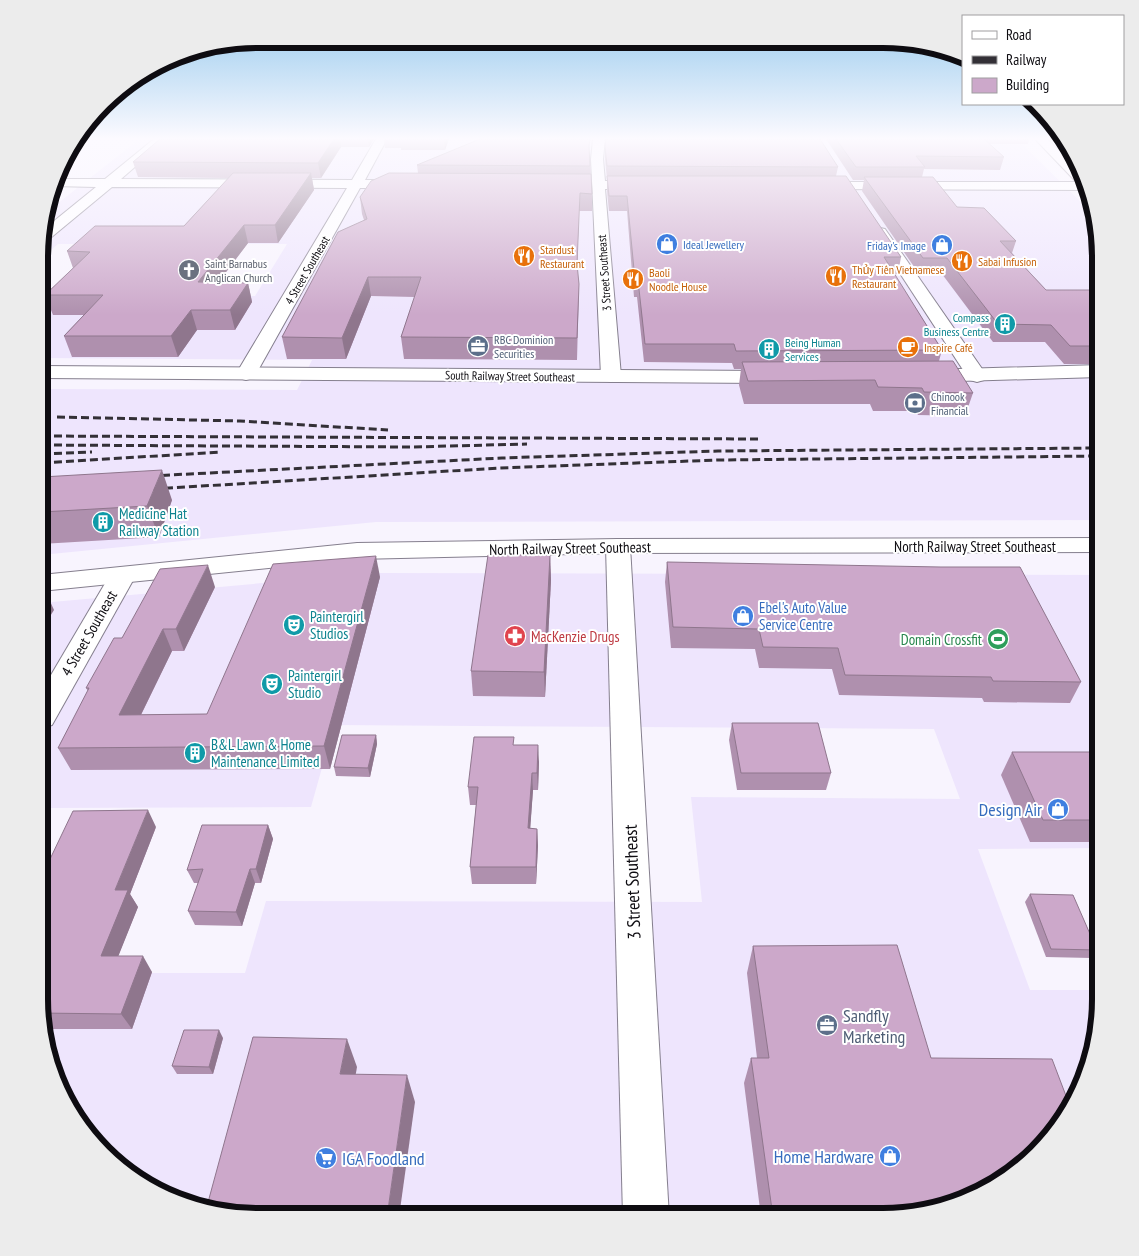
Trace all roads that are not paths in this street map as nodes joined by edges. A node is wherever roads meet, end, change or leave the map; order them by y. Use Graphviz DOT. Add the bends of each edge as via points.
graph roads {
  1 [pos="92,198"];
  2 [pos="349,198"];
  3 [pos="594,198"];
  4 [pos="873,221"];
  5 [pos="49,233"];
  6 [pos="1092,371"];
  7 [pos="48,372"];
  8 [pos="246,374"];
  9 [pos="610,376"];
  10 [pos="910,376"];
  11 [pos="977,376"];
  12 [pos="792,377"];
  13 [pos="1092,383"];
  14 [pos="1092,545"];
  15 [pos="618,546"];
  16 [pos="123,575"];
  17 [pos="48,582"];
  18 [pos="48,704"];
  19 [pos="646,1208"];
  1 -- 5 [label="street"];
  2 -- 8 [label="street, 4 Street Southeast"];
  3 -- 9 [label="street, 3 Street Southeast"];
  4 -- 11 [label="street"];
  6 -- 11 [label="street"];
  7 -- 8 [label="street, South Railway Street Southeast"];
  8 -- 9 [label="street, South Railway Street Southeast"];
  9 -- 12 [label="street, South Railway Street Southeast"];
  10 -- 11 [label="street"];
  11 -- 13 [label="street"];
  14 -- 15 [label="street, North Railway Street Southeast"];
  15 -- 16 [label="street, North Railway Street Southeast" via="357,551"];
  15 -- 19 [label="street, 3 Street Southeast"];
  16 -- 17 [label="street, North Railway Street Southeast"];
  16 -- 18 [label="street, 4 Street Southeast"];
}
